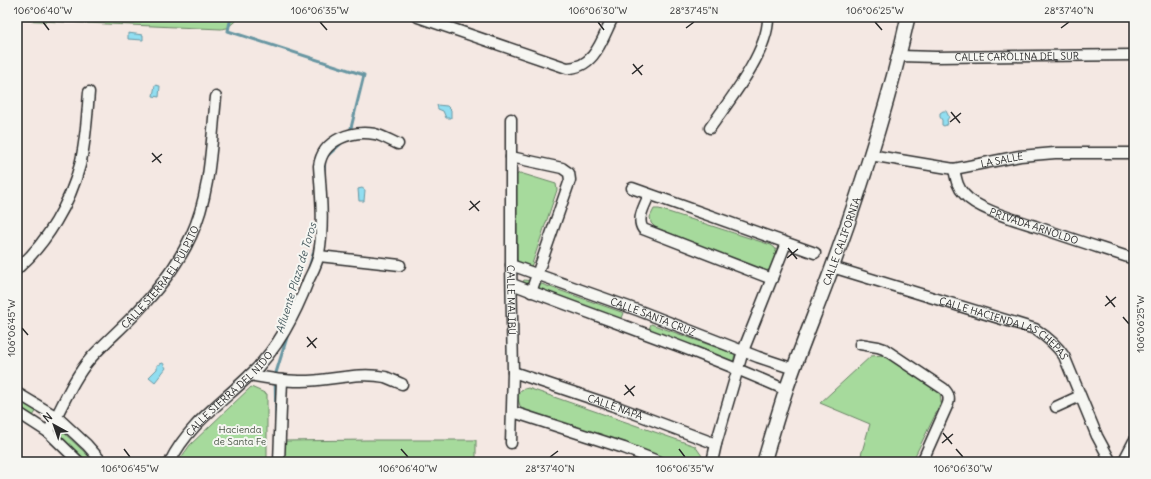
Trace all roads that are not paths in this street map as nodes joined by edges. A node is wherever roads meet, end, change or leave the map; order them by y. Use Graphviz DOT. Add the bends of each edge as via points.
graph roads {
  1 [pos="418,17"];
  2 [pos="613,17"];
  3 [pos="768,17"];
  4 [pos="908,17"];
  5 [pos="1134,55"];
  6 [pos="900,56"];
  7 [pos="89,92"];
  8 [pos="216,97"];
  9 [pos="511,119"];
  10 [pos="710,128"];
  11 [pos="398,144"];
  12 [pos="1134,153"];
  13 [pos="870,155"];
  14 [pos="511,157"];
  15 [pos="954,169"];
  16 [pos="632,188"];
  17 [pos="649,195"];
  18 [pos="786,243"];
  19 [pos="815,253"];
  20 [pos="319,256"];
  21 [pos="1134,259"];
  22 [pos="400,265"];
  23 [pos="511,265"];
  24 [pos="832,267"];
  25 [pos="17,269"];
  26 [pos="538,275"];
  27 [pos="772,279"];
  28 [pos="512,284"];
  29 [pos="531,292"];
  30 [pos="640,311"];
  31 [pos="633,328"];
  32 [pos="860,344"];
  33 [pos="743,351"];
  34 [pos="794,369"];
  35 [pos="738,370"];
  36 [pos="513,372"];
  37 [pos="250,375"];
  38 [pos="282,380"];
  39 [pos="402,384"];
  40 [pos="786,390"];
  41 [pos="17,393"];
  42 [pos="1080,396"];
  43 [pos="1056,407"];
  44 [pos="17,412"];
  45 [pos="513,412"];
  46 [pos="57,417"];
  47 [pos="48,432"];
  48 [pos="1134,441"];
  49 [pos="511,443"];
  50 [pos="716,444"];
  51 [pos="79,462"];
  52 [pos="102,462"];
  53 [pos="170,462"];
  54 [pos="279,462"];
  55 [pos="660,462"];
  56 [pos="712,462"];
  57 [pos="764,462"];
  58 [pos="922,462"];
  59 [pos="1111,462"];
  60 [pos="1123,462"];
  1 -- 2 [label="street" via="567,68 588,62"];
  3 -- 10 [label="street" via="762,44 750,69"];
  4 -- 6 [label="main road, CALLE CALIFORNIA"];
  5 -- 6 [label="street, CALLE CAROLINA DEL SUR"];
  6 -- 13 [label="main road, CALLE CALIFORNIA"];
  7 -- 25 [label="street" via="80,164 72,188 59,216 41,242"];
  8 -- 46 [label="street, CALLE SIERRA EL PÚLPITO" via="206,186 192,236 159,288 80,372"];
  9 -- 14 [label="street, CALLE MALIBÚ"];
  11 -- 20 [label="street, CALLE SIERRA DEL NIDO" via="376,134 357,134 340,138 324,151 320,157 322,234"];
  12 -- 15 [label="street, LA SALLE" via="1055,152"];
  13 -- 15 [label="street, LA SALLE"];
  13 -- 24 [label="main road, CALLE CALIFORNIA"];
  14 -- 23 [label="street, CALLE MALIBÚ"];
  14 -- 26 [label="street, CALLE MALIBÚ" via="562,168 569,173 570,180"];
  15 -- 21 [label="street, PRIVADA ARNOLDO" via="958,186 964,195 974,202 998,214"];
  16 -- 17 [label="street"];
  17 -- 18 [label="street"];
  17 -- 27 [label="street" via="640,220 643,229"];
  18 -- 19 [label="street"];
  18 -- 27 [label="street"];
  20 -- 22 [label="street"];
  20 -- 37 [label="street, CALLE SIERRA DEL NIDO" via="300,302 282,336 269,355"];
  23 -- 26 [label="street, CALLE SANTA CRUZ"];
  23 -- 28 [label="street, CALLE MALIBÚ"];
  24 -- 34 [label="main road, CALLE CALIFORNIA"];
  24 -- 42 [label="street, CALLE HACIENDA LAS CHEPAS" via="1035,329 1057,346 1064,356"];
  26 -- 29 [label="street, CALLE MALIBÚ"];
  26 -- 30 [label="street, CALLE SANTA CRUZ"];
  27 -- 33 [label="street"];
  28 -- 29 [label="street, CALLE SANTA CRUZ"];
  28 -- 36 [label="street, CALLE MALIBÚ"];
  29 -- 31 [label="street, CALLE SANTA CRUZ"];
  30 -- 31 [label="street"];
  30 -- 33 [label="street, CALLE SANTA CRUZ"];
  31 -- 35 [label="street, CALLE SANTA CRUZ"];
  32 -- 58 [label="street" via="884,349 948,394 949,402"];
  33 -- 34 [label="street, CALLE SANTA CRUZ"];
  33 -- 35 [label="street"];
  34 -- 40 [label="main road, CALLE CALIFORNIA"];
  35 -- 40 [label="street, CALLE SANTA CRUZ"];
  35 -- 50 [label="street"];
  36 -- 45 [label="street, CALLE MALIBÚ"];
  36 -- 50 [label="street, CALLE NAPA"];
  37 -- 38 [label="street"];
  37 -- 53 [label="street, CALLE SIERRA DEL NIDO" via="188,433"];
  38 -- 39 [label="street" via="376,376"];
  38 -- 54 [label="street"];
  40 -- 57 [label="main road, CALLE CALIFORNIA"];
  41 -- 46 [label="street"];
  42 -- 43 [label="street"];
  42 -- 59 [label="street, CALLE HACIENDA LAS CHEPAS"];
  44 -- 47 [label="street"];
  45 -- 49 [label="street, CALLE MALIBÚ"];
  45 -- 55 [label="street"];
  46 -- 47 [label="street, CALLE SIERRA EL PÚLPITO"];
  46 -- 52 [label="street"];
  47 -- 51 [label="street"];
  48 -- 60 [label="street"];
  50 -- 56 [label="street"];
}
